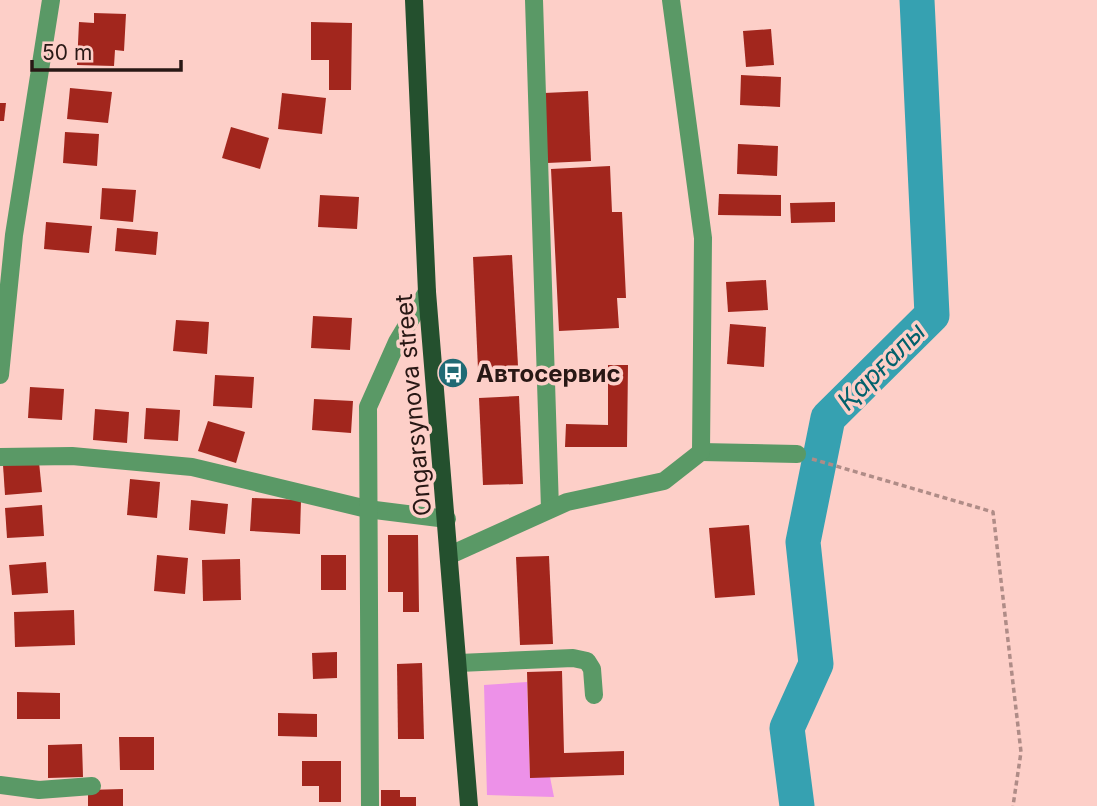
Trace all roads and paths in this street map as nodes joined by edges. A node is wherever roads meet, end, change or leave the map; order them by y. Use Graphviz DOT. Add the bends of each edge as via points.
graph roads {
  1 [pos="51,0"];
  2 [pos="414,0"];
  3 [pos="534,0"];
  4 [pos="671,0"];
  5 [pos="7,235"];
  6 [pos="427,292"];
  7 [pos="0,375"];
  8 [pos="701,452"];
  9 [pos="797,454"];
  10 [pos="0,457"];
  11 [pos="833,464"];
  12 [pos="367,509"];
  13 [pos="550,509"];
  14 [pos="447,519"];
  15 [pos="450,555"];
  16 [pos="459,663"];
  17 [pos="594,695"];
  18 [pos="0,785"];
  19 [pos="92,786"];
  20 [pos="370,806"];
  21 [pos="469,806"];
  22 [pos="1013,806"];
  1 -- 5 [label="street"];
  2 -- 6 [label="main road, Ongarsynova street"];
  3 -- 13 [label="street"];
  4 -- 8 [label="street" via="703,238"];
  5 -- 7 [label="street"];
  6 -- 12 [label="street" via="397,342 368,407"];
  6 -- 14 [label="main road, Ongarsynova street"];
  8 -- 9 [label="street"];
  8 -- 13 [label="street" via="664,481"];
  10 -- 12 [label="street" via="72,456 192,467"];
  11 -- 22 [label="path" via="993,512 1021,752"];
  12 -- 14 [label="street"];
  12 -- 20 [label="street"];
  13 -- 15 [label="street"];
  14 -- 15 [label="main road, Ongarsynova street"];
  15 -- 16 [label="main road, Ongarsynova street"];
  16 -- 17 [label="street" via="587,661"];
  16 -- 21 [label="main road, Ongarsynova street"];
  18 -- 19 [label="street" via="39,790"];
}
